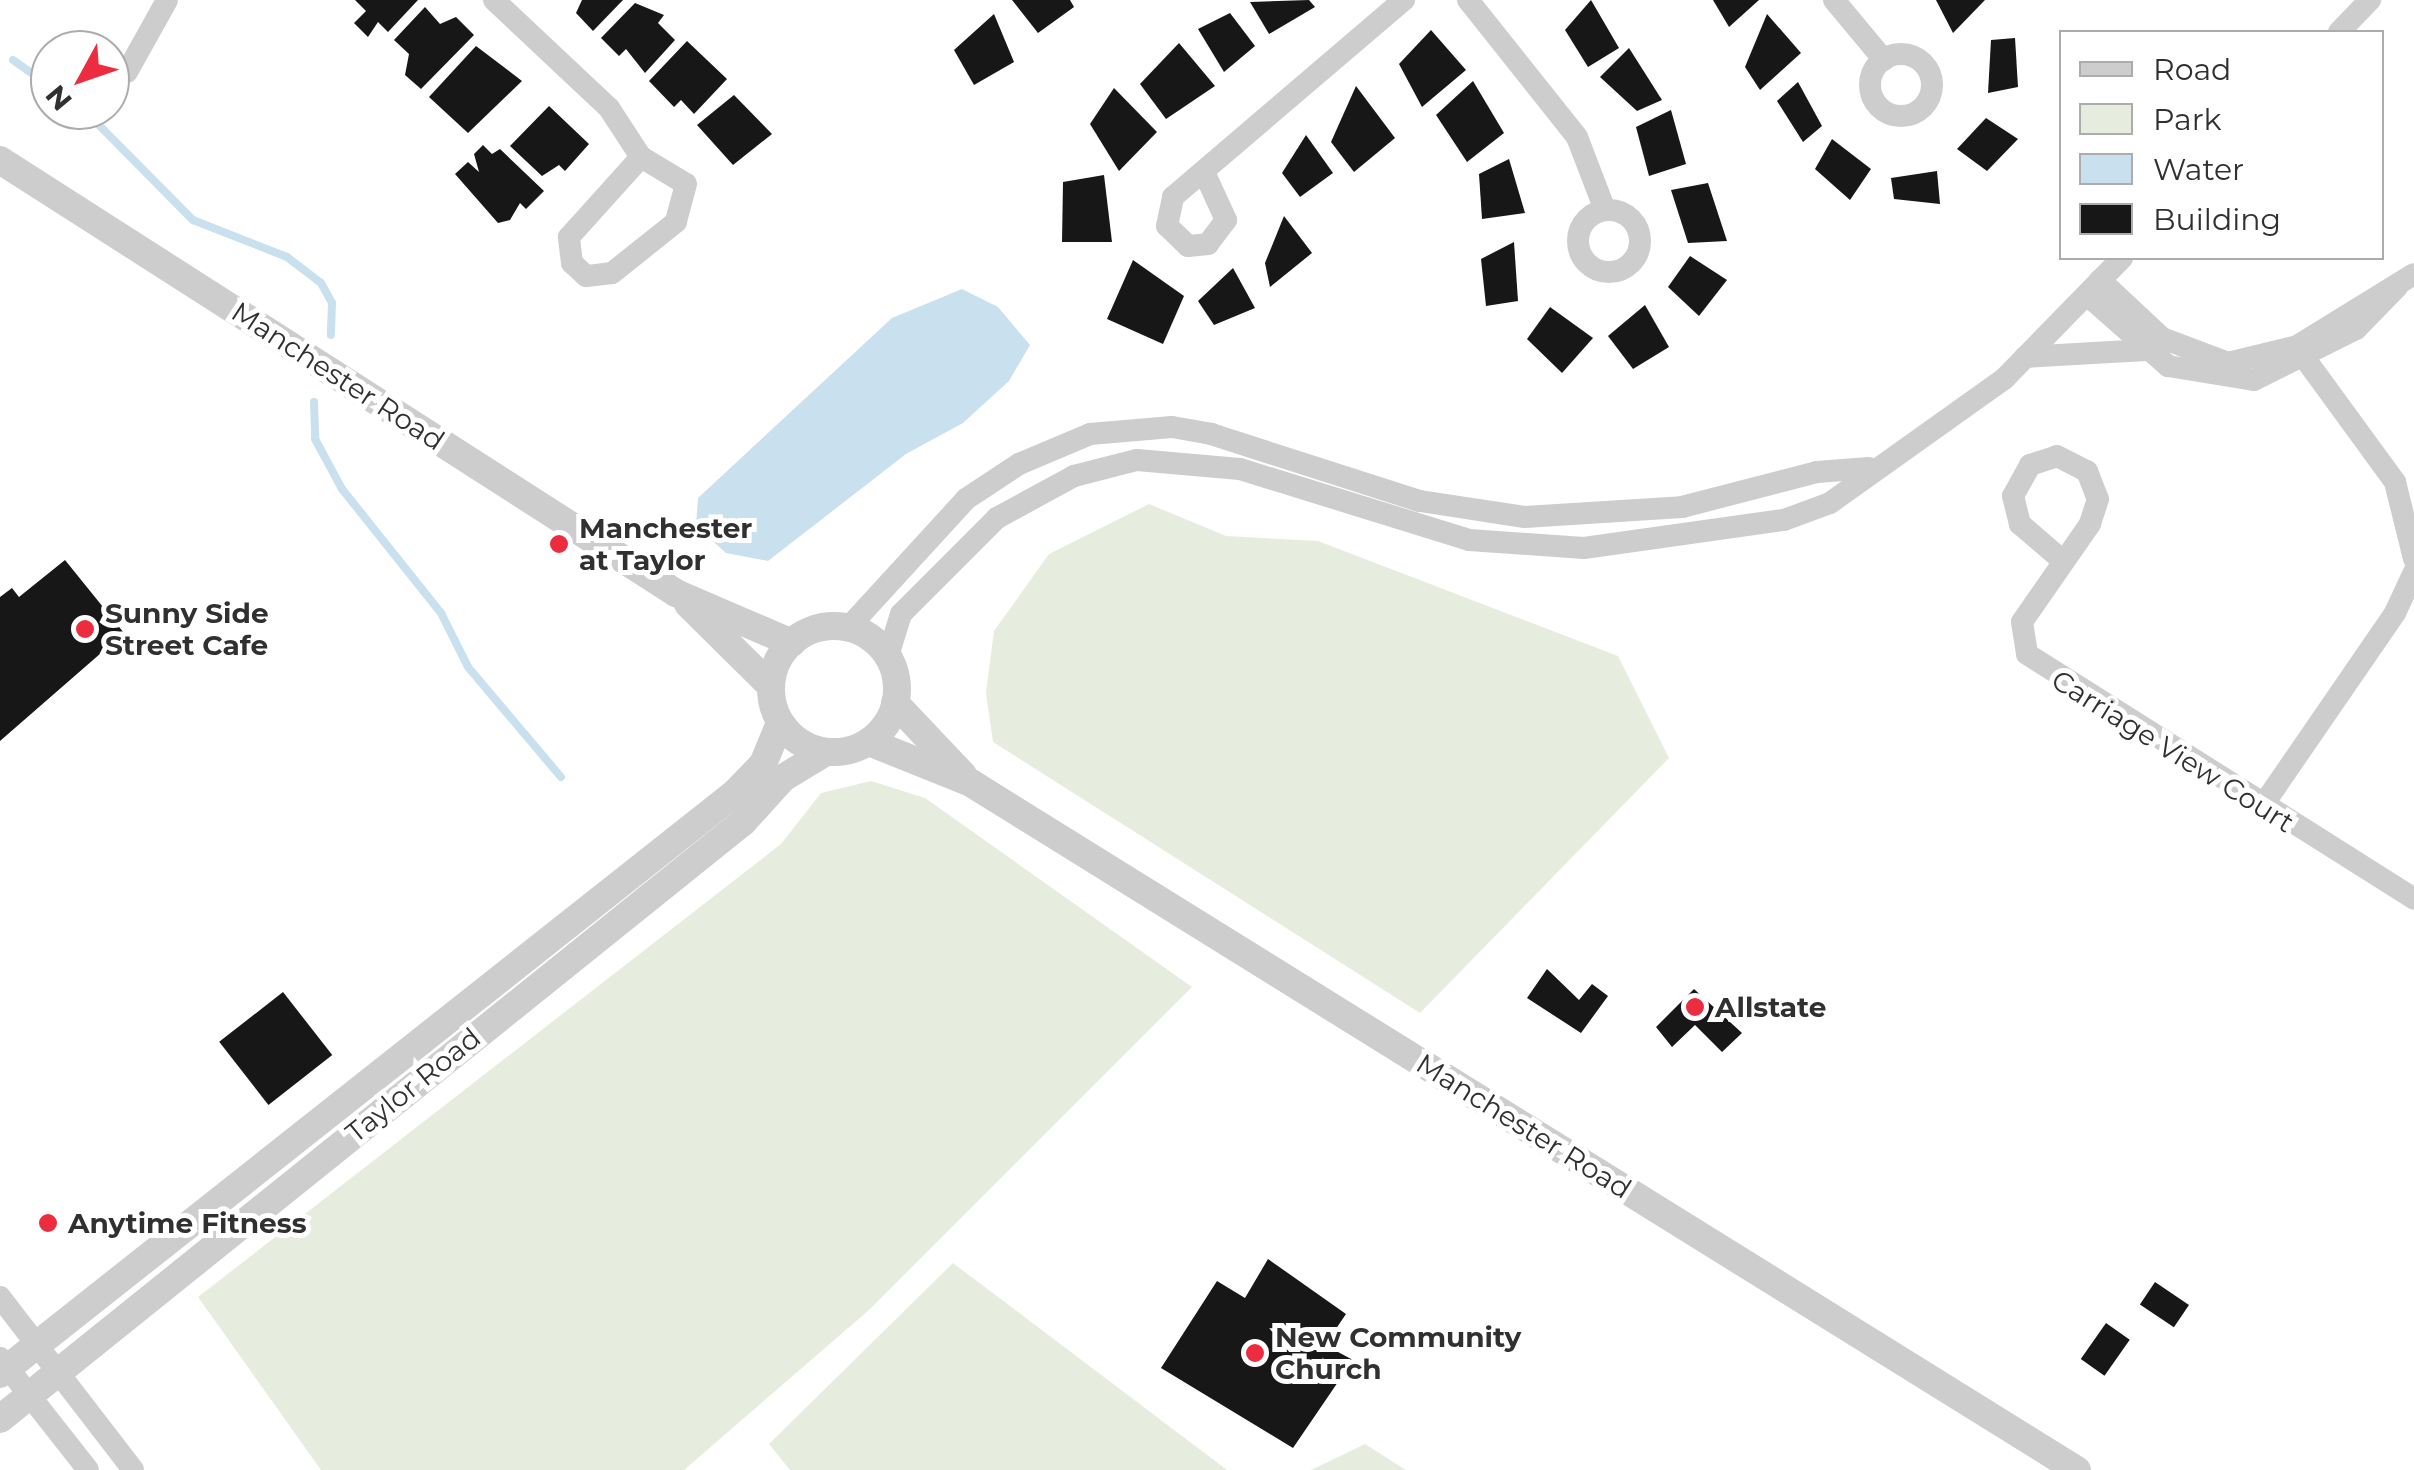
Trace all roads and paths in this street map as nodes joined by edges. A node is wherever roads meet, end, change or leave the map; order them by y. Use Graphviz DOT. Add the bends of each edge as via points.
graph roads {
  1 [pos="167,0"];
  2 [pos="494,0"];
  3 [pos="1404,0"];
  4 [pos="1468,0"];
  5 [pos="1834,0"];
  6 [pos="2370,0"];
  7 [pos="2341,30"];
  8 [pos="1884,60"];
  9 [pos="130,67"];
  10 [pos="640,157"];
  11 [pos="0,160"];
  12 [pos="1204,172"];
  13 [pos="1605,210"];
  14 [pos="2120,260"];
  15 [pos="2405,280"];
  16 [pos="2094,288"];
  17 [pos="2307,349"];
  18 [pos="2147,350"];
  19 [pos="2025,357"];
  20 [pos="1248,444"];
  21 [pos="1869,468"];
  22 [pos="1240,469"];
  23 [pos="2414,560"];
  24 [pos="2063,561"];
  25 [pos="2414,572"];
  26 [pos="676,593"];
  27 [pos="848,628"];
  28 [pos="792,643"];
  29 [pos="888,656"];
  30 [pos="771,686"];
  31 [pos="895,703"];
  32 [pos="780,723"];
  33 [pos="869,742"];
  34 [pos="826,752"];
  35 [pos="971,783"];
  36 [pos="2261,808"];
  37 [pos="2414,899"];
  38 [pos="0,1298"];
  39 [pos="37,1344"];
  40 [pos="3,1366"];
  41 [pos="58,1371"];
  42 [pos="29,1394"];
  43 [pos="0,1419"];
  44 [pos="88,1470"];
  45 [pos="133,1470"];
  46 [pos="2078,1470"];
  1 -- 9 [label="street"];
  2 -- 10 [label="street" via="609,108"];
  3 -- 12 [label="street"];
  4 -- 13 [label="street" via="1577,137"];
  5 -- 8 [label="street"];
  6 -- 7 [label="street"];
  10 -- 10 [label="street" via="680,175 689,196 683,214 612,273 586,276 572,263 568,237"];
  11 -- 26 [label="street, Manchester Road"];
  14 -- 16 [label="street"];
  15 -- 17 [label="street"];
  16 -- 17 [label="street" via="2162,338 2196,354 2254,362"];
  16 -- 18 [label="street"];
  16 -- 19 [label="street"];
  17 -- 18 [label="street" via="2234,380 2200,377"];
  17 -- 23 [label="street" via="2345,396 2345,409 2401,496"];
  18 -- 19 [label="street"];
  19 -- 21 [label="street" via="1970,405"];
  20 -- 21 [label="street" via="1420,501 1525,517 1629,515 1741,496 1817,472"];
  20 -- 22 [label="street"];
  20 -- 27 [label="street" via="1172,428 1090,434 1046,451 966,499"];
  21 -- 22 [label="street" via="1830,503 1784,520 1584,548 1469,540"];
  22 -- 29 [label="street" via="1137,460 1024,498 927,580 900,614"];
  24 -- 24 [label="street, Carriage View Court" via="2014,510 2019,476 2042,458 2076,462 2098,498"];
  24 -- 36 [label="street, Carriage View Court" via="2022,622 2027,654"];
  25 -- 36 [label="street" via="2395,613"];
  26 -- 28 [label="street, Manchester Road"];
  26 -- 30 [label="street, Manchester Road"];
  27 -- 28 [label="street" via="809,631"];
  27 -- 29 [label="street"];
  28 -- 30 [label="street" via="775,660"];
  29 -- 31 [label="street"];
  30 -- 32 [label="street"];
  31 -- 33 [label="street"];
  31 -- 35 [label="street, Manchester Road"];
  32 -- 34 [label="street" via="800,743"];
  32 -- 39 [label="street, Taylor Road" via="772,750 735,793"];
  33 -- 34 [label="street"];
  33 -- 35 [label="street, Manchester Road"];
  34 -- 41 [label="street, Taylor Road" via="783,778 742,822"];
  35 -- 46 [label="street, Manchester Road"];
  36 -- 37 [label="street, Carriage View Court"];
  38 -- 39 [label="street"];
  39 -- 40 [label="street, Taylor Road"];
  39 -- 41 [label="street"];
  40 -- 42 [label="street"];
  41 -- 42 [label="street, Taylor Road"];
  41 -- 45 [label="street"];
  42 -- 43 [label="street, Taylor Road"];
  42 -- 44 [label="street"];
}
